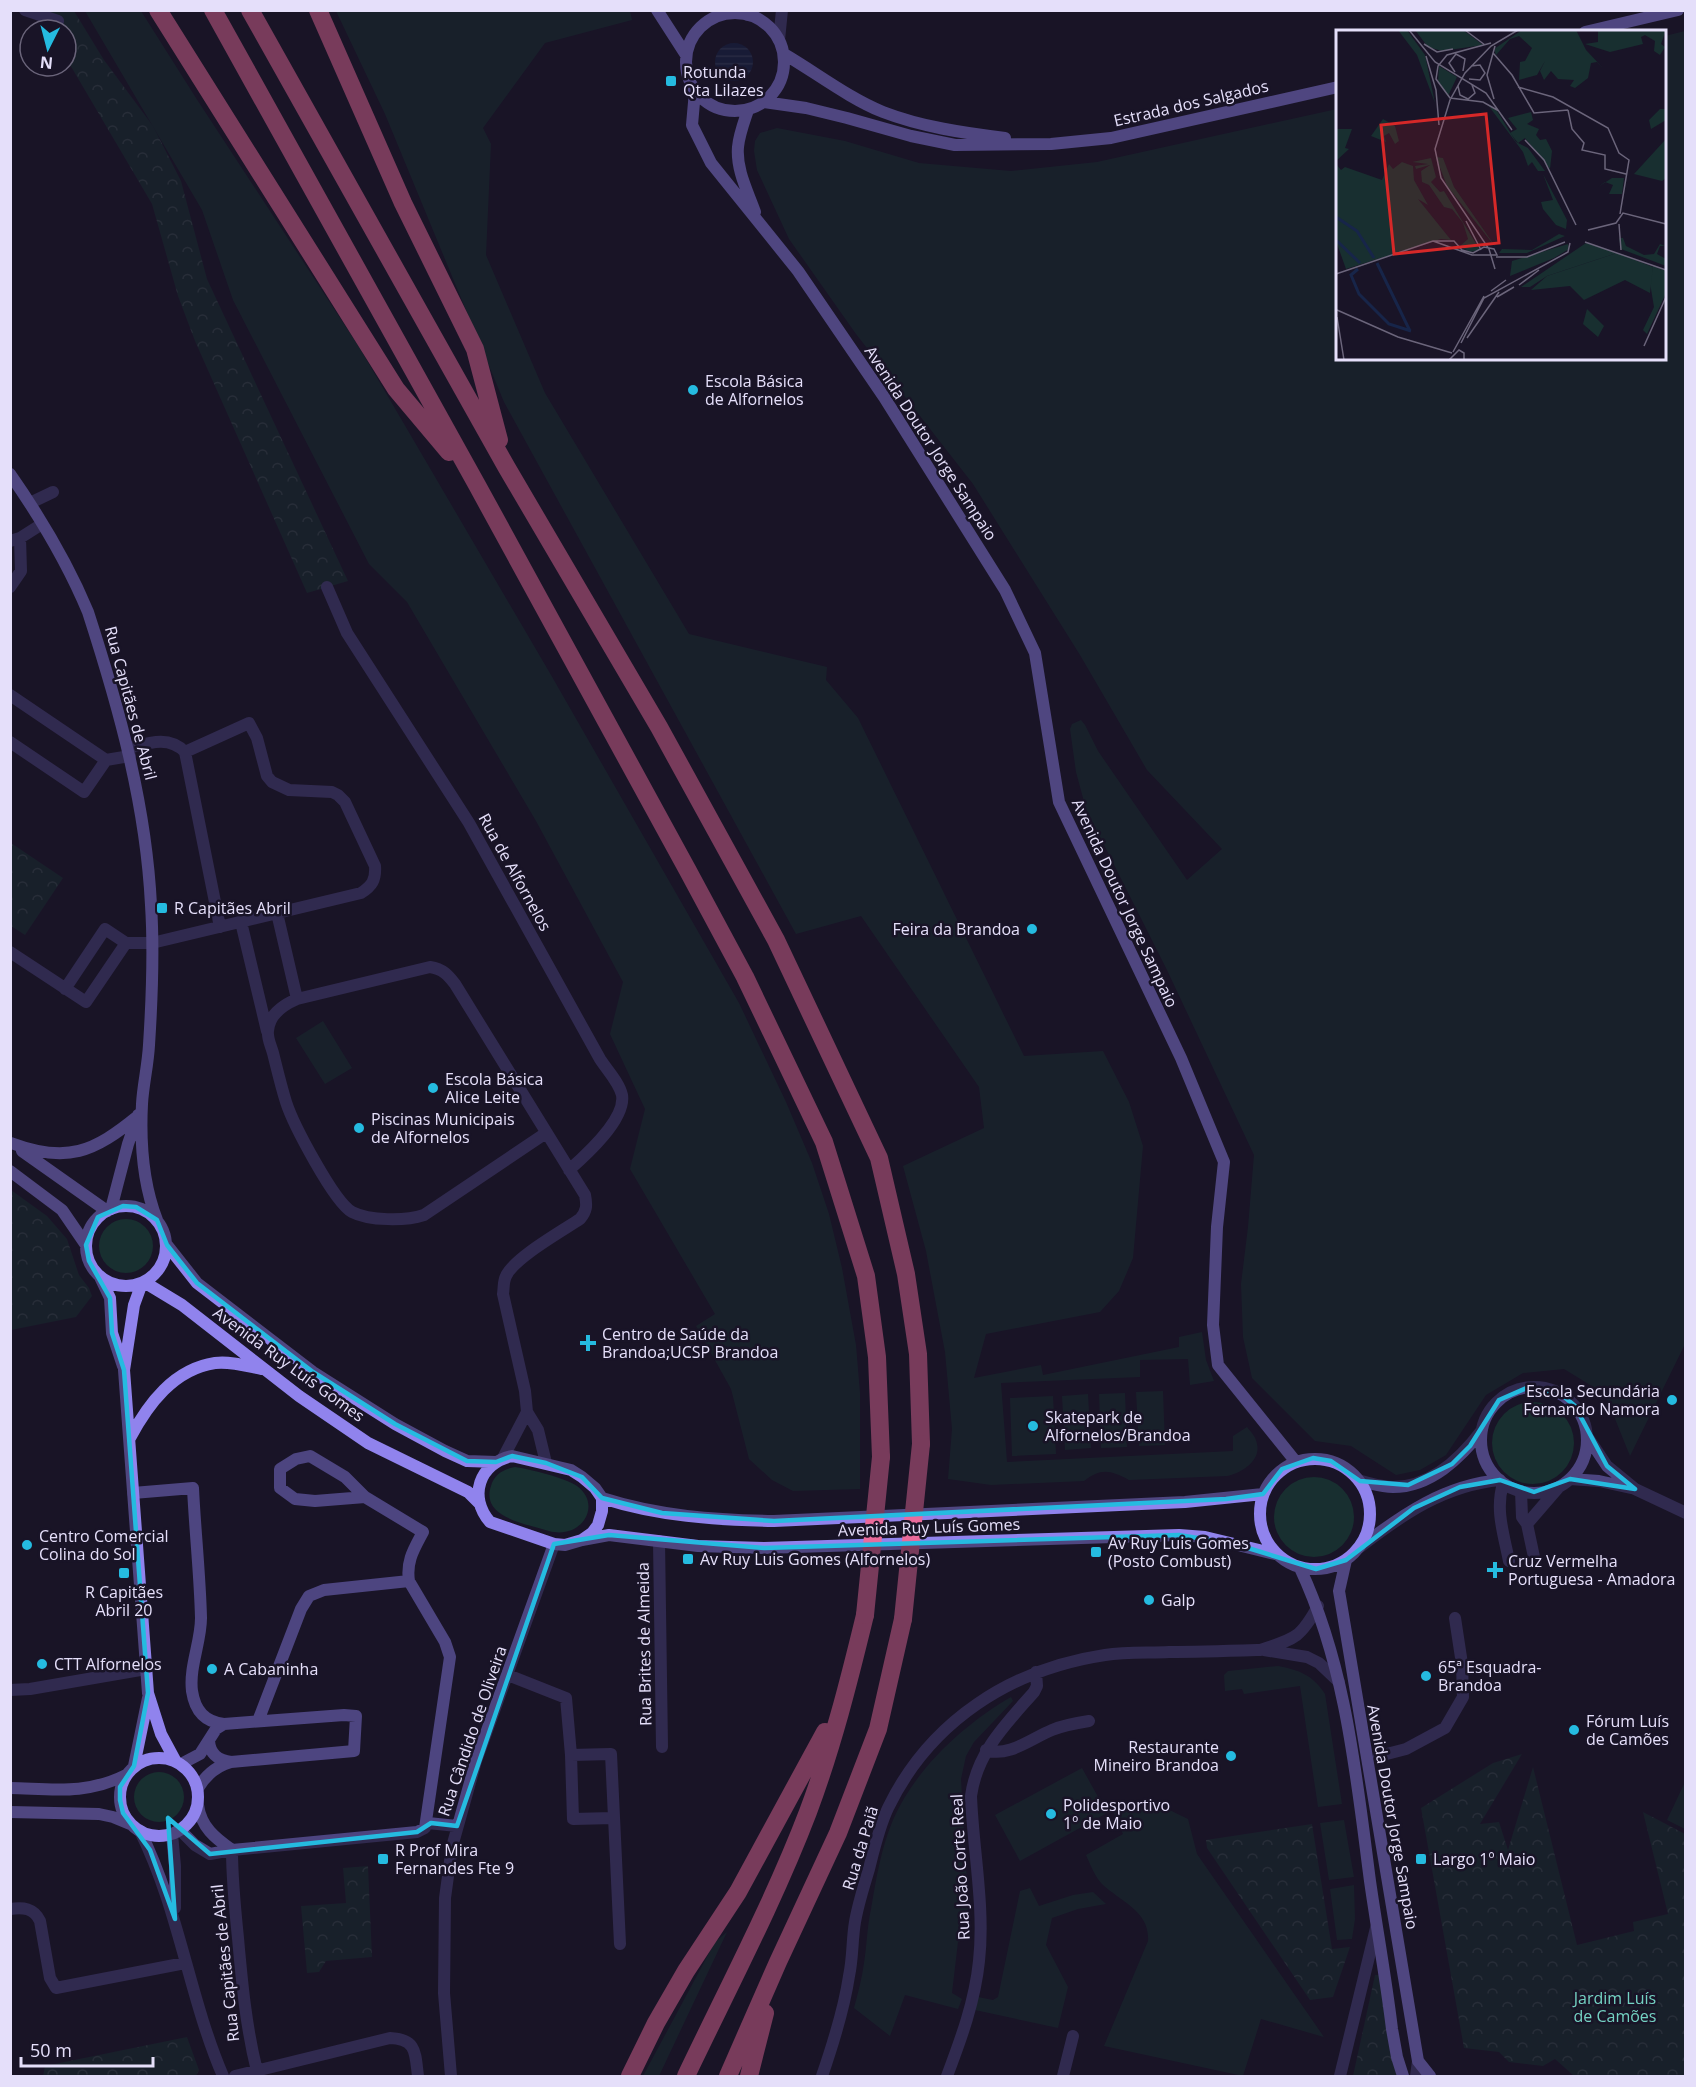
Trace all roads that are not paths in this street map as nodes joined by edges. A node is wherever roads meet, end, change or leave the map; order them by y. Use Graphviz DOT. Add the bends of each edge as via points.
graph roads {
  1 [pos="25,10"];
  2 [pos="158,10"];
  3 [pos="318,10"];
  4 [pos="657,10"];
  5 [pos="782,10"];
  6 [pos="1678,10"];
  7 [pos="732,12"];
  8 [pos="750,13"];
  9 [pos="216,17"];
  10 [pos="49,18"];
  11 [pos="254,19"];
  12 [pos="1593,30"];
  13 [pos="779,40"];
  14 [pos="784,54"];
  15 [pos="686,55"];
  16 [pos="1336,87"];
  17 [pos="695,91"];
  18 [pos="764,102"];
  19 [pos="748,110"];
  20 [pos="1051,144"];
  21 [pos="759,222"];
  22 [pos="507,468"];
  23 [pos="10,474"];
  24 [pos="477,485"];
  25 [pos="53,492"];
  26 [pos="30,503"];
  27 [pos="42,524"];
  28 [pos="15,539"];
  29 [pos="10,587"];
  30 [pos="327,587"];
  31 [pos="10,695"];
  32 [pos="10,742"];
  33 [pos="129,752"];
  34 [pos="185,752"];
  35 [pos="106,760"];
  36 [pos="277,913"];
  37 [pos="241,922"];
  38 [pos="220,927"];
  39 [pos="126,943"];
  40 [pos="152,943"];
  41 [pos="10,952"];
  42 [pos="65,988"];
  43 [pos="297,999"];
  44 [pos="267,1032"];
  45 [pos="140,1110"];
  46 [pos="546,1133"];
  47 [pos="11,1143"];
  48 [pos="569,1170"];
  49 [pos="10,1171"];
  50 [pos="109,1210"];
  51 [pos="157,1220"];
  52 [pos="86,1245"];
  53 [pos="167,1245"];
  54 [pos="99,1275"];
  55 [pos="143,1282"];
  56 [pos="264,1369"];
  57 [pos="124,1370"];
  58 [pos="527,1412"];
  59 [pos="1482,1429"];
  60 [pos="1587,1436"];
  61 [pos="129,1439"];
  62 [pos="500,1460"];
  63 [pos="1296,1462"];
  64 [pos="546,1463"];
  65 [pos="1360,1481"];
  66 [pos="1502,1482"];
  67 [pos="1565,1482"];
  68 [pos="1635,1489"];
  69 [pos="1521,1491"];
  70 [pos="133,1493"];
  71 [pos="1263,1494"];
  72 [pos="365,1497"];
  73 [pos="602,1498"];
  74 [pos="479,1503"];
  75 [pos="1686,1514"];
  76 [pos="1527,1524"];
  77 [pos="582,1540"];
  78 [pos="658,1541"];
  79 [pos="554,1544"];
  80 [pos="1360,1547"];
  81 [pos="1275,1554"];
  82 [pos="1534,1557"];
  83 [pos="1346,1560"];
  84 [pos="1509,1561"];
  85 [pos="1300,1568"];
  86 [pos="409,1581"];
  87 [pos="1318,1606"];
  88 [pos="1455,1618"];
  89 [pos="1260,1650"];
  90 [pos="146,1669"];
  91 [pos="1036,1672"];
  92 [pos="508,1675"];
  93 [pos="1339,1682"];
  94 [pos="10,1690"];
  95 [pos="148,1693"];
  96 [pos="846,1693"];
  97 [pos="258,1721"];
  98 [pos="1089,1721"];
  99 [pos="224,1724"];
  100 [pos="209,1741"];
  101 [pos="662,1747"];
  102 [pos="986,1750"];
  103 [pos="571,1755"];
  104 [pos="1379,1756"];
  105 [pos="178,1762"];
  106 [pos="231,1762"];
  107 [pos="130,1770"];
  108 [pos="10,1788"];
  109 [pos="198,1788"];
  110 [pos="198,1804"];
  111 [pos="10,1812"];
  112 [pos="613,1818"];
  113 [pos="428,1823"];
  114 [pos="457,1826"];
  115 [pos="135,1827"];
  116 [pos="176,1832"];
  117 [pos="232,1850"];
  118 [pos="10,1909"];
  119 [pos="175,1918"];
  120 [pos="1376,1928"];
  121 [pos="620,1944"];
  122 [pos="778,1962"];
  123 [pos="185,1963"];
  124 [pos="1073,2036"];
  125 [pos="1418,2061"];
  126 [pos="257,2071"];
  127 [pos="223,2076"];
  128 [pos="235,2076"];
  129 [pos="418,2076"];
  130 [pos="451,2076"];
  131 [pos="630,2076"];
  132 [pos="686,2076"];
  133 [pos="728,2076"];
  134 [pos="749,2076"];
  135 [pos="822,2076"];
  136 [pos="947,2076"];
  137 [pos="1063,2076"];
  138 [pos="1340,2076"];
  139 [pos="1403,2076"];
  140 [pos="1416,2076"];
  141 [pos="1430,2076"];
  1 -- 10 [label="street"];
  2 -- 24 [label="highway" via="396,389"];
  3 -- 22 [label="highway" via="403,203 475,349"];
  4 -- 15 [label="street"];
  5 -- 13 [label="street"];
  6 -- 12 [label="street"];
  7 -- 8 [label="street"];
  7 -- 15 [label="street" via="697,30"];
  8 -- 13 [label="street"];
  9 -- 24 [label="highway"];
  11 -- 22 [label="highway"];
  13 -- 14 [label="street"];
  14 -- 18 [label="street" via="781,81"];
  14 -- 20 [label="street, Estrada dos Salgados" via="883,112 968,133"];
  15 -- 17 [label="street" via="689,80"];
  16 -- 20 [label="street, Estrada dos Salgados" via="1111,138"];
  17 -- 19 [label="street" via="718,109"];
  17 -- 21 [label="street, Avenida Doutor Jorge Sampaio" via="693,124 706,156"];
  18 -- 19 [label="street"];
  18 -- 20 [label="street, Estrada dos Salgados" via="806,108 955,145"];
  19 -- 21 [label="street, Avenida Doutor Jorge Sampaio" via="738,160"];
  21 -- 63 [label="street, Avenida Doutor Jorge Sampaio" via="798,271 884,397 1005,590 1035,652 1059,802 1181,1058 1224,1162 1213,1325 1218,1365"];
  22 -- 122 [label="highway, bridge" via="659,727 776,940 879,1158 906,1274 918,1353 921,1444 903,1619 878,1729 838,1833"];
  23 -- 26 [label="street, Rua Capitães de Abril"];
  24 -- 96 [label="highway, bridge" via="745,977 824,1142 866,1276 877,1357 881,1457 865,1615"];
  25 -- 26 [label="street"];
  26 -- 27 [label="street, Rua Capitães de Abril"];
  27 -- 28 [label="street"];
  27 -- 33 [label="street, Rua Capitães de Abril" via="88,612"];
  28 -- 29 [label="street" via="21,571"];
  30 -- 48 [label="street, Rua de Alfornelos" via="347,633 469,824 600,1059 619,1086 622,1102 616,1119"];
  31 -- 35 [label="street"];
  32 -- 35 [label="street" via="84,792"];
  33 -- 34 [label="street" via="149,742 168,742"];
  33 -- 35 [label="street"];
  33 -- 40 [label="street, Rua Capitães de Abril" via="145,835"];
  34 -- 36 [label="street" via="249,723 272,782 288,790 322,790 345,802 375,866 374,882 361,893"];
  34 -- 38 [label="street"];
  36 -- 37 [label="street"];
  36 -- 43 [label="street"];
  37 -- 38 [label="street"];
  37 -- 44 [label="street"];
  38 -- 40 [label="street"];
  39 -- 40 [label="street"];
  39 -- 42 [label="street" via="86,1002"];
  39 -- 42 [label="street" via="105,929"];
  40 -- 45 [label="street, Rua Capitães de Abril" via="149,1048"];
  41 -- 42 [label="street"];
  43 -- 44 [label="street" via="276,1011"];
  43 -- 46 [label="street" via="439,968 455,984"];
  44 -- 46 [label="street" via="292,1117 339,1199 353,1212 395,1220 424,1215"];
  45 -- 47 [label="street" via="103,1142 71,1153 32,1151"];
  45 -- 50 [label="street, Rua Capitães de Abril"];
  45 -- 51 [label="street, Rua Capitães de Abril" via="149,1198"];
  46 -- 48 [label="street"];
  47 -- 50 [label="street"];
  48 -- 58 [label="street" via="585,1195 584,1215 518,1261 504,1282 503,1294"];
  49 -- 52 [label="street" via="62,1210"];
  50 -- 51 [label="street" via="136,1207"];
  50 -- 52 [label="street" via="92,1225"];
  51 -- 53 [label="street"];
  52 -- 54 [label="street" via="89,1261"];
  53 -- 55 [label="street" via="161,1267"];
  53 -- 62 [label="street, Avenida Ruy Luís Gomes" via="196,1283 313,1372 445,1451 467,1461"];
  54 -- 55 [label="street" via="119,1285"];
  54 -- 57 [label="street" via="110,1298 112,1333"];
  55 -- 56 [label="street, Avenida Ruy Luís Gomes" via="182,1305"];
  55 -- 57 [label="street" via="134,1305"];
  56 -- 61 [label="street" via="216,1362 178,1377 148,1408"];
  56 -- 74 [label="street, Avenida Ruy Luís Gomes" via="369,1443 468,1492"];
  57 -- 61 [label="street"];
  58 -- 62 [label="street"];
  58 -- 64 [label="street" via="538,1430"];
  59 -- 60 [label="street" via="1488,1413 1513,1391 1546,1388 1575,1406"];
  59 -- 65 [label="street" via="1452,1464 1429,1477 1392,1487"];
  59 -- 66 [label="street" via="1485,1460"];
  60 -- 67 [label="street" via="1580,1467"];
  60 -- 68 [label="street" via="1607,1466"];
  61 -- 70 [label="street"];
  62 -- 64 [label="street" via="512,1456"];
  62 -- 74 [label="street" via="481,1480"];
  63 -- 65 [label="street" via="1313,1458 1331,1461 1347,1468"];
  63 -- 71 [label="street" via="1270,1480"];
  64 -- 73 [label="street" via="582,1477"];
  65 -- 80 [label="street" via="1371,1514"];
  66 -- 69 [label="street"];
  66 -- 80 [label="street" via="1460,1487 1436,1497 1406,1513"];
  66 -- 84 [label="street" via="1500,1517"];
  67 -- 68 [label="street" via="1599,1481"];
  67 -- 69 [label="street" via="1548,1491"];
  67 -- 76 [label="street"];
  68 -- 75 [label="street"];
  69 -- 76 [label="street" via="1522,1516"];
  70 -- 90 [label="street"];
  70 -- 99 [label="street" via="193,1488 201,1620 192,1691 204,1719"];
  71 -- 73 [label="street, Avenida Ruy Luís Gomes" via="1185,1502 774,1521 671,1515"];
  71 -- 81 [label="street" via="1259,1513 1262,1532"];
  72 -- 72 [label="street" via="295,1499 280,1488 280,1469 310,1456 345,1478"];
  72 -- 86 [label="street" via="423,1532 410,1557"];
  73 -- 77 [label="street" via="598,1525"];
  74 -- 79 [label="street" via="495,1525"];
  76 -- 82 [label="street"];
  77 -- 78 [label="street, Avenida Ruy Luís Gomes" via="609,1534"];
  77 -- 79 [label="street"];
  78 -- 81 [label="street, Avenida Ruy Luís Gomes" via="764,1548 1179,1535 1205,1537"];
  78 -- 101 [label="street, Rua Brites de Almeida"];
  79 -- 92 [label="street, Rua Cândido de Oliveira"];
  80 -- 83 [label="street"];
  81 -- 85 [label="street"];
  83 -- 85 [label="street" via="1332,1567"];
  83 -- 125 [label="street, Avenida Doutor Jorge Sampaio" via="1339,1592"];
  85 -- 87 [label="street, Avenida Doutor Jorge Sampaio"];
  86 -- 97 [label="street" via="324,1590 309,1596"];
  86 -- 113 [label="street" via="450,1657"];
  87 -- 89 [label="street, Rua da Paiã" via="1303,1631"];
  87 -- 93 [label="street, Avenida Doutor Jorge Sampaio"];
  88 -- 104 [label="street" via="1463,1697 1445,1728 1406,1749"];
  89 -- 91 [label="street, Rua da Paiã" via="1107,1655"];
  89 -- 93 [label="street" via="1307,1657"];
  90 -- 94 [label="street"];
  90 -- 95 [label="street"];
  91 -- 102 [label="street, Rua João Corte Real" via="1034,1692"];
  91 -- 135 [label="street, Rua da Paiã" via="1007,1685 955,1721 916,1762 888,1809 855,1921 845,1999"];
  92 -- 103 [label="street" via="566,1698"];
  92 -- 114 [label="street, Rua Cândido de Oliveira"];
  93 -- 120 [label="street, Avenida Doutor Jorge Sampaio" via="1351,1739"];
  95 -- 105 [label="street" via="160,1734"];
  95 -- 107 [label="street"];
  96 -- 131 [label="highway" via="738,1892 686,1971"];
  96 -- 132 [label="highway" via="808,1812"];
  97 -- 99 [label="street"];
  97 -- 106 [label="street" via="356,1716 354,1751"];
  98 -- 102 [label="street" via="1052,1730 1006,1751"];
  99 -- 100 [label="street"];
  100 -- 105 [label="street" via="200,1754"];
  100 -- 106 [label="street" via="213,1754"];
  102 -- 136 [label="street, Rua João Corte Real" via="971,1796 980,1960 974,1995"];
  103 -- 112 [label="street" via="611,1754"];
  103 -- 112 [label="street" via="573,1820"];
  105 -- 107 [label="street" via="153,1758"];
  105 -- 109 [label="street"];
  106 -- 109 [label="street" via="213,1770"];
  107 -- 108 [label="street" via="93,1788"];
  107 -- 115 [label="street" via="120,1787 120,1800 123,1813"];
  109 -- 110 [label="street"];
  110 -- 116 [label="street" via="194,1815"];
  110 -- 117 [label="street" via="208,1831"];
  111 -- 115 [label="street" via="99,1814"];
  112 -- 121 [label="street"];
  113 -- 114 [label="street"];
  113 -- 117 [label="street" via="417,1832"];
  114 -- 130 [label="street, Rua Cândido de Oliveira" via="445,1898 444,1993"];
  115 -- 116 [label="street" via="150,1835"];
  115 -- 119 [label="street, Rua Capitães de Abril" via="157,1868"];
  116 -- 117 [label="street" via="210,1854"];
  116 -- 119 [label="street, Rua Capitães de Abril"];
  117 -- 126 [label="street, Rua Capitães de Abril" via="244,2006"];
  118 -- 123 [label="street" via="21,1907 36,1914 50,1978 56,1988"];
  119 -- 123 [label="street, Rua Capitães de Abril"];
  120 -- 138 [label="street"];
  120 -- 139 [label="street, Avenida Doutor Jorge Sampaio"];
  122 -- 133 [label="highway"];
  122 -- 134 [label="highway"];
  123 -- 127 [label="street, Rua Capitães de Abril"];
  124 -- 137 [label="street"];
  125 -- 140 [label="street"];
  125 -- 141 [label="street, Avenida Doutor Jorge Sampaio"];
  126 -- 128 [label="street"];
  126 -- 129 [label="street" via="390,2038 412,2045"];
}
